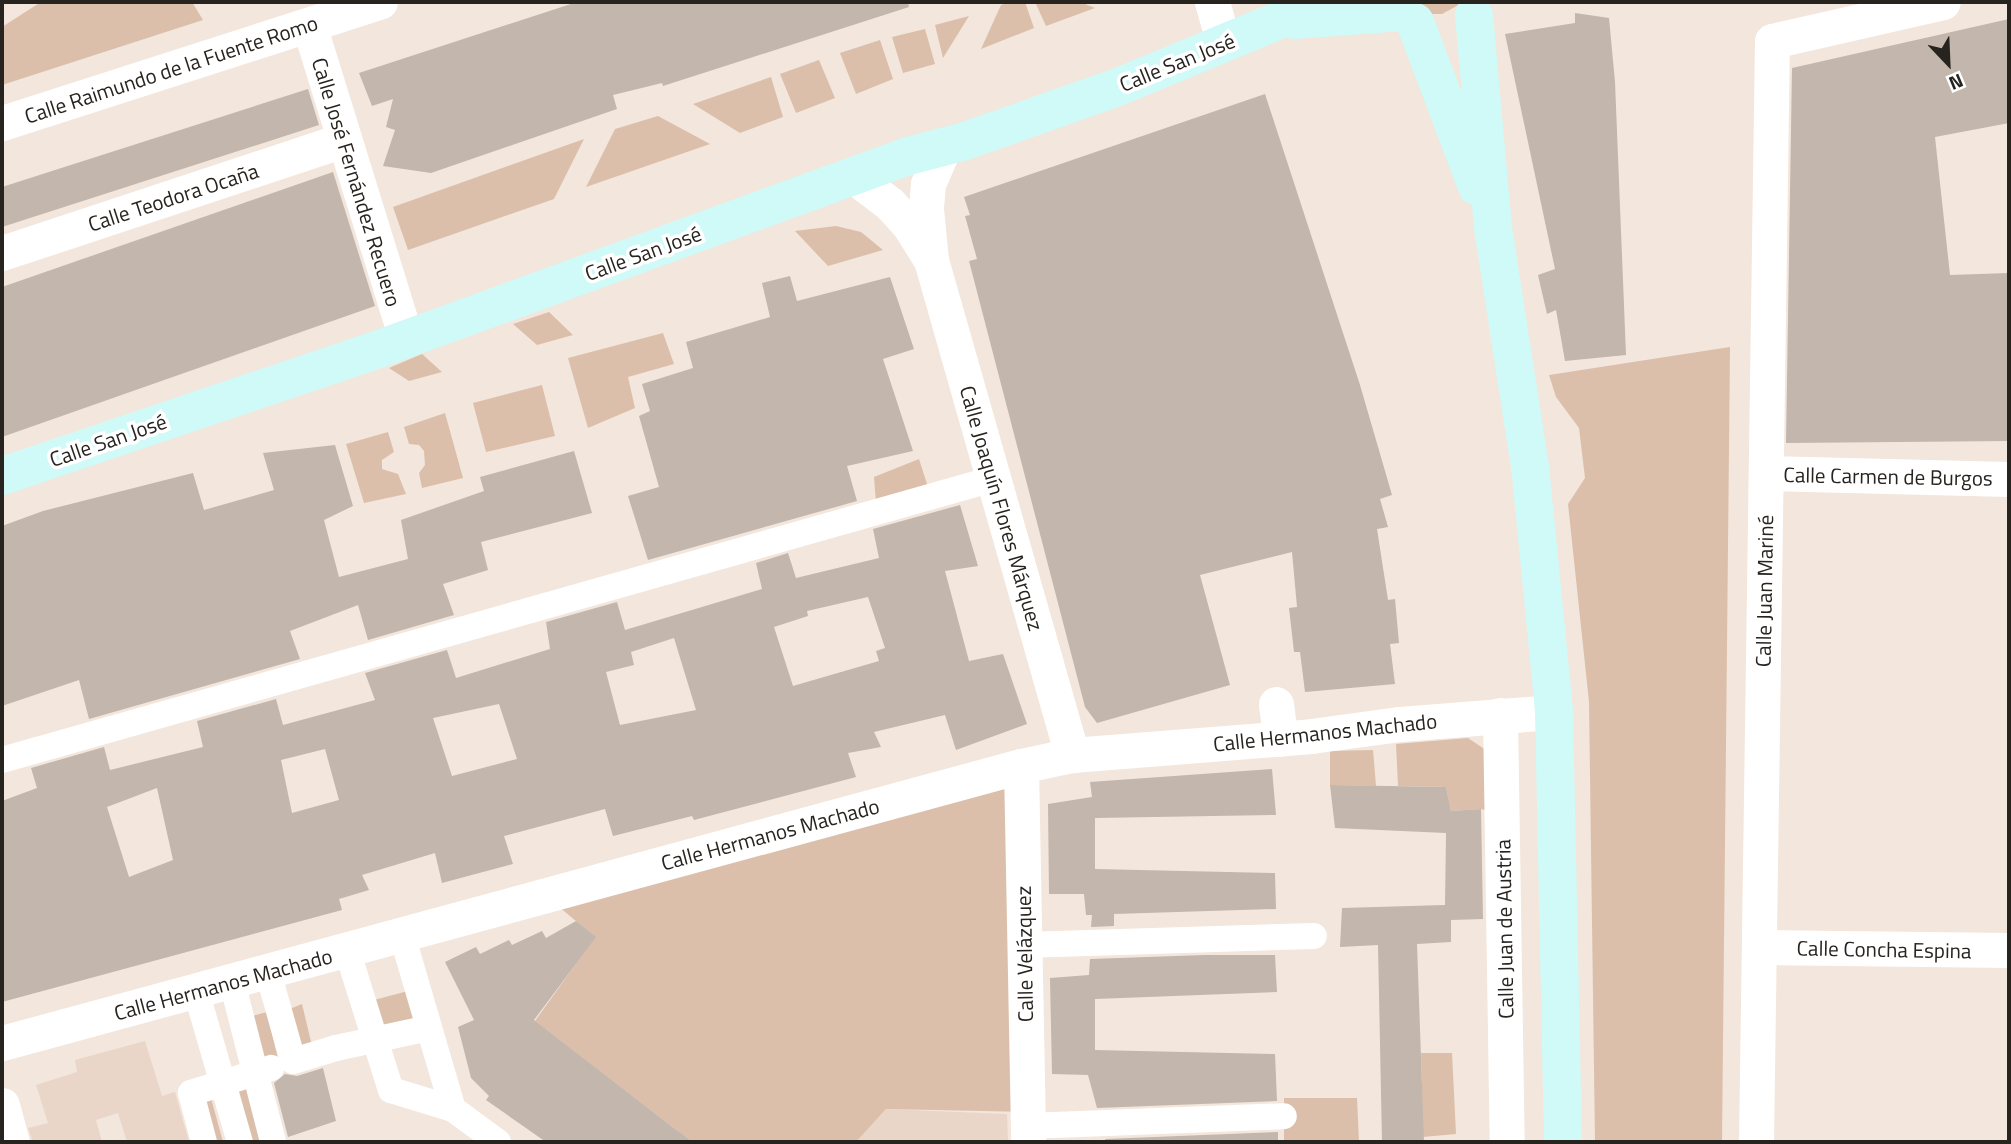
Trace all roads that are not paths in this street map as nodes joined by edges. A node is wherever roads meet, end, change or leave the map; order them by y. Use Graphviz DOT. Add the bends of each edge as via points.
graph roads {
  1 [pos="380,2"];
  2 [pos="1212,2"];
  3 [pos="1323,2"];
  4 [pos="1943,2"];
  5 [pos="1481,6"];
  6 [pos="1405,12"];
  7 [pos="1281,21"];
  8 [pos="309,26"];
  9 [pos="1223,41"];
  10 [pos="2,123"];
  11 [pos="344,140"];
  12 [pos="944,147"];
  13 [pos="853,176"];
  14 [pos="1493,228"];
  15 [pos="2,253"];
  16 [pos="931,260"];
  17 [pos="406,339"];
  18 [pos="1766,473"];
  19 [pos="2,476"];
  20 [pos="993,479"];
  21 [pos="2009,479"];
  22 [pos="1276,704"];
  23 [pos="1553,712"];
  24 [pos="1500,715"];
  25 [pos="1280,738"];
  26 [pos="1072,755"];
  27 [pos="2,760"];
  28 [pos="1021,766"];
  29 [pos="402,935"];
  30 [pos="1314,936"];
  31 [pos="1024,945"];
  32 [pos="1759,947"];
  33 [pos="347,950"];
  34 [pos="2009,950"];
  35 [pos="268,972"];
  36 [pos="232,982"];
  37 [pos="196,991"];
  38 [pos="429,1028"];
  39 [pos="375,1041"];
  40 [pos="2,1043"];
  41 [pos="293,1061"];
  42 [pos="256,1073"];
  43 [pos="223,1083"];
  44 [pos="2,1105"];
  45 [pos="453,1109"];
  46 [pos="1284,1116"];
  47 [pos="1028,1134"];
  48 [pos="12,1142"];
  49 [pos="204,1142"];
  50 [pos="240,1142"];
  51 [pos="273,1142"];
  52 [pos="498,1142"];
  53 [pos="1507,1142"];
  54 [pos="1563,1142"];
  55 [pos="1756,1142"];
  1 -- 8 [label="street, Calle Raimundo de la Fuente Romo"];
  2 -- 9 [label="street"];
  3 -- 7 [label="main road"];
  4 -- 18 [label="street, Calle Juan Mariné" via="1772,40"];
  5 -- 6 [label="main road" via="1445,29 1429,28"];
  5 -- 14 [label="main road"];
  6 -- 7 [label="main road"];
  6 -- 14 [label="main road"];
  7 -- 9 [label="main road, Calle San José"];
  8 -- 10 [label="street, Calle Raimundo de la Fuente Romo"];
  8 -- 11 [label="street, Calle José Fernández Recuero"];
  9 -- 12 [label="main road, Calle San José" via="1118,86"];
  11 -- 15 [label="street, Calle Teodora Ocaña"];
  11 -- 17 [label="street, Calle José Fernández Recuero"];
  12 -- 13 [label="main road, Calle San José"];
  12 -- 16 [label="street, Calle Joaquín Flores Márquez" via="928,184"];
  13 -- 16 [label="street, Calle Joaquín Flores Márquez" via="890,204"];
  13 -- 17 [label="main road, Calle San José"];
  14 -- 23 [label="main road" via="1530,466"];
  16 -- 20 [label="street, Calle Joaquín Flores Márquez"];
  17 -- 19 [label="main road, Calle San José"];
  18 -- 21 [label="street, Calle Carmen de Burgos"];
  18 -- 32 [label="street, Calle Juan Mariné"];
  20 -- 26 [label="street, Calle Joaquín Flores Márquez"];
  20 -- 27 [label="street"];
  22 -- 25 [label="street"];
  23 -- 24 [label="street, Calle Hermanos Machado"];
  23 -- 54 [label="main road"];
  24 -- 25 [label="street, Calle Hermanos Machado" via="1445,708"];
  24 -- 53 [label="street, Calle Juan de Austria"];
  25 -- 26 [label="street, Calle Hermanos Machado"];
  26 -- 28 [label="street, Calle Hermanos Machado"];
  28 -- 29 [label="street, Calle Hermanos Machado"];
  28 -- 31 [label="street, Calle Velázquez"];
  29 -- 33 [label="street, Calle Hermanos Machado"];
  29 -- 38 [label="street"];
  30 -- 31 [label="street"];
  31 -- 47 [label="street, Calle Velázquez"];
  32 -- 34 [label="street, Calle Concha Espina"];
  32 -- 55 [label="street, Calle Juan Mariné"];
  33 -- 35 [label="street, Calle Hermanos Machado"];
  33 -- 39 [label="street"];
  35 -- 36 [label="street, Calle Hermanos Machado"];
  35 -- 41 [label="street"];
  36 -- 37 [label="street, Calle Hermanos Machado"];
  36 -- 42 [label="street"];
  37 -- 40 [label="street, Calle Hermanos Machado"];
  37 -- 43 [label="street"];
  38 -- 39 [label="street"];
  38 -- 45 [label="street"];
  39 -- 41 [label="street"];
  39 -- 45 [label="street" via="391,1090"];
  41 -- 42 [label="street"];
  42 -- 43 [label="street"];
  42 -- 51 [label="street"];
  43 -- 49 [label="street" via="191,1093"];
  43 -- 50 [label="street"];
  44 -- 48 [label="street"];
  45 -- 52 [label="street"];
  46 -- 47 [label="street"];
}
